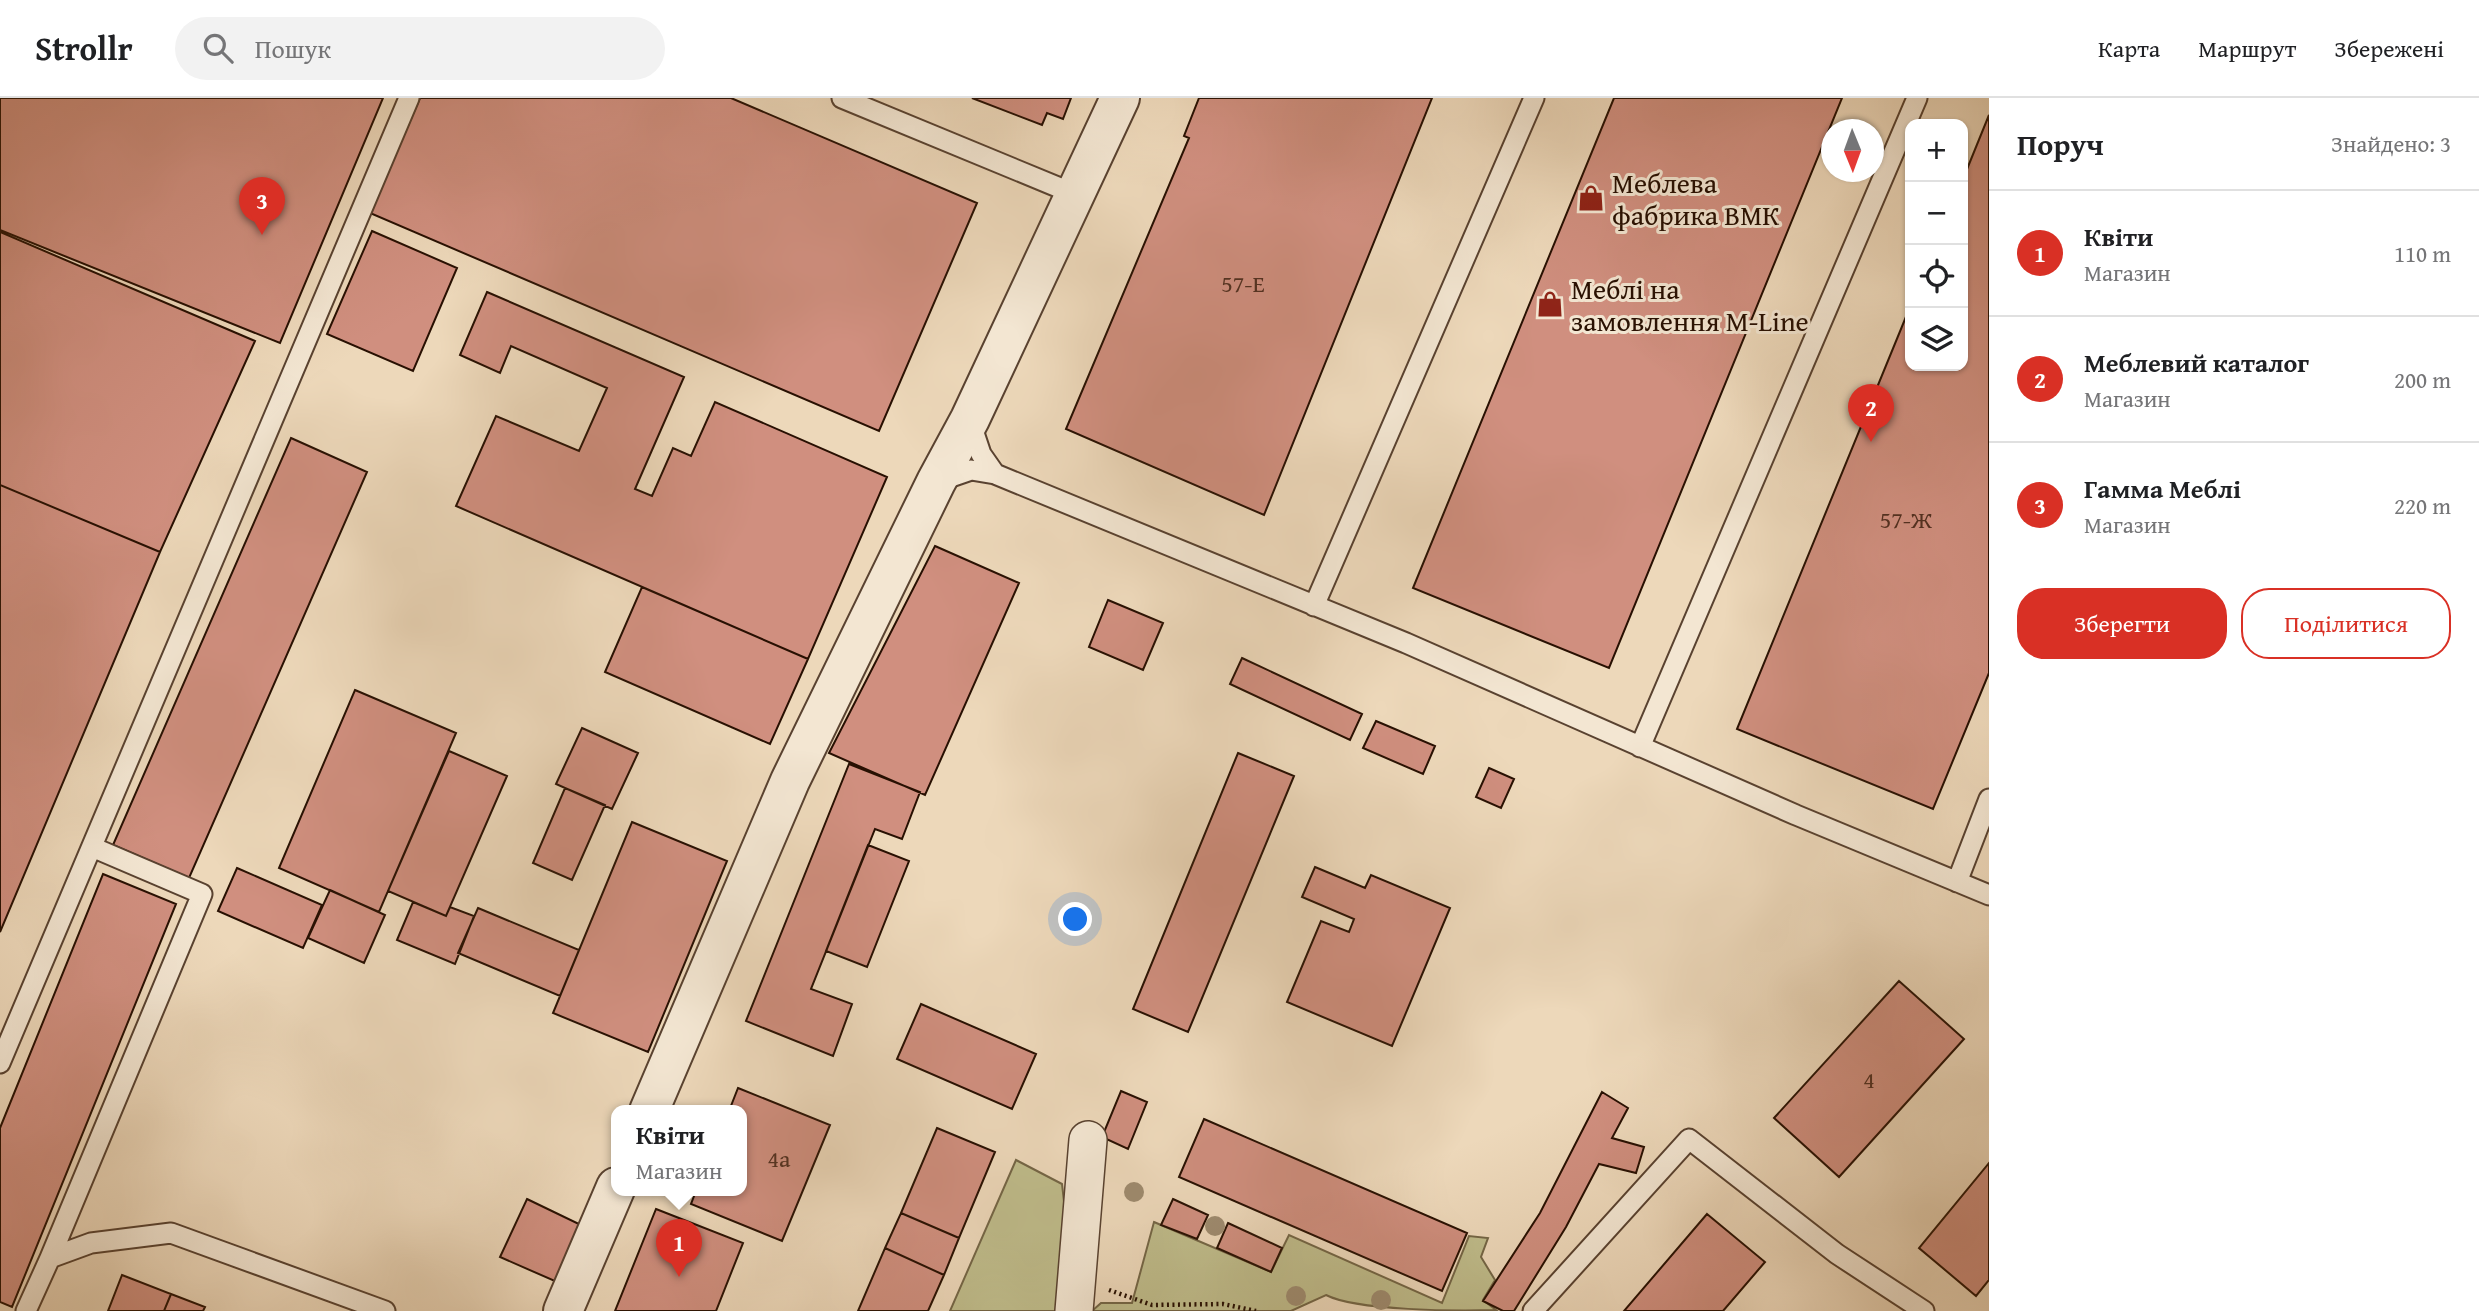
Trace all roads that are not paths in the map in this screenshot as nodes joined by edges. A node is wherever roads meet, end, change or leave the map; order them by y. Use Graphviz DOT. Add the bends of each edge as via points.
graph roads {
  1 [pos="409,98"];
  2 [pos="842,98"];
  3 [pos="1120,98"];
  4 [pos="1534,98"];
  5 [pos="1917,98"];
  6 [pos="1077,195"];
  7 [pos="970,419"];
  8 [pos="995,474"];
  9 [pos="936,482"];
  10 [pos="1314,606"];
  11 [pos="1640,747"];
  12 [pos="1989,799"];
  13 [pos="92,847"];
  14 [pos="1957,882"];
  15 [pos="1989,895"];
  16 [pos="0,1063"];
  17 [pos="652,1105"];
  18 [pos="1088,1140"];
  19 [pos="612,1196"];
  20 [pos="50,1258"];
  21 [pos="1076,1295"];
  22 [pos="26,1311"];
  23 [pos="385,1311"];
  24 [pos="563,1311"];
  25 [pos="1533,1311"];
  26 [pos="1924,1311"];
  1 -- 13 [label="lane"];
  2 -- 6 [label="lane"];
  3 -- 6 [label="street"];
  4 -- 10 [label="lane"];
  5 -- 11 [label="lane"];
  6 -- 7 [label="street"];
  7 -- 8 [label="lane" via="976,443"];
  7 -- 9 [label="street"];
  8 -- 9 [label="lane" via="971,470"];
  8 -- 10 [label="lane"];
  9 -- 17 [label="street" via="790,781"];
  10 -- 11 [label="lane"];
  11 -- 14 [label="lane"];
  12 -- 14 [label="lane"];
  13 -- 16 [label="lane"];
  13 -- 20 [label="lane" via="202,894"];
  14 -- 15 [label="lane"];
  18 -- 21 [label="street"];
  19 -- 24 [label="street"];
  20 -- 22 [label="lane"];
  20 -- 23 [label="lane" via="90,1243 171,1233"];
  25 -- 26 [label="lane" via="1689,1139 1837,1254"];
}
